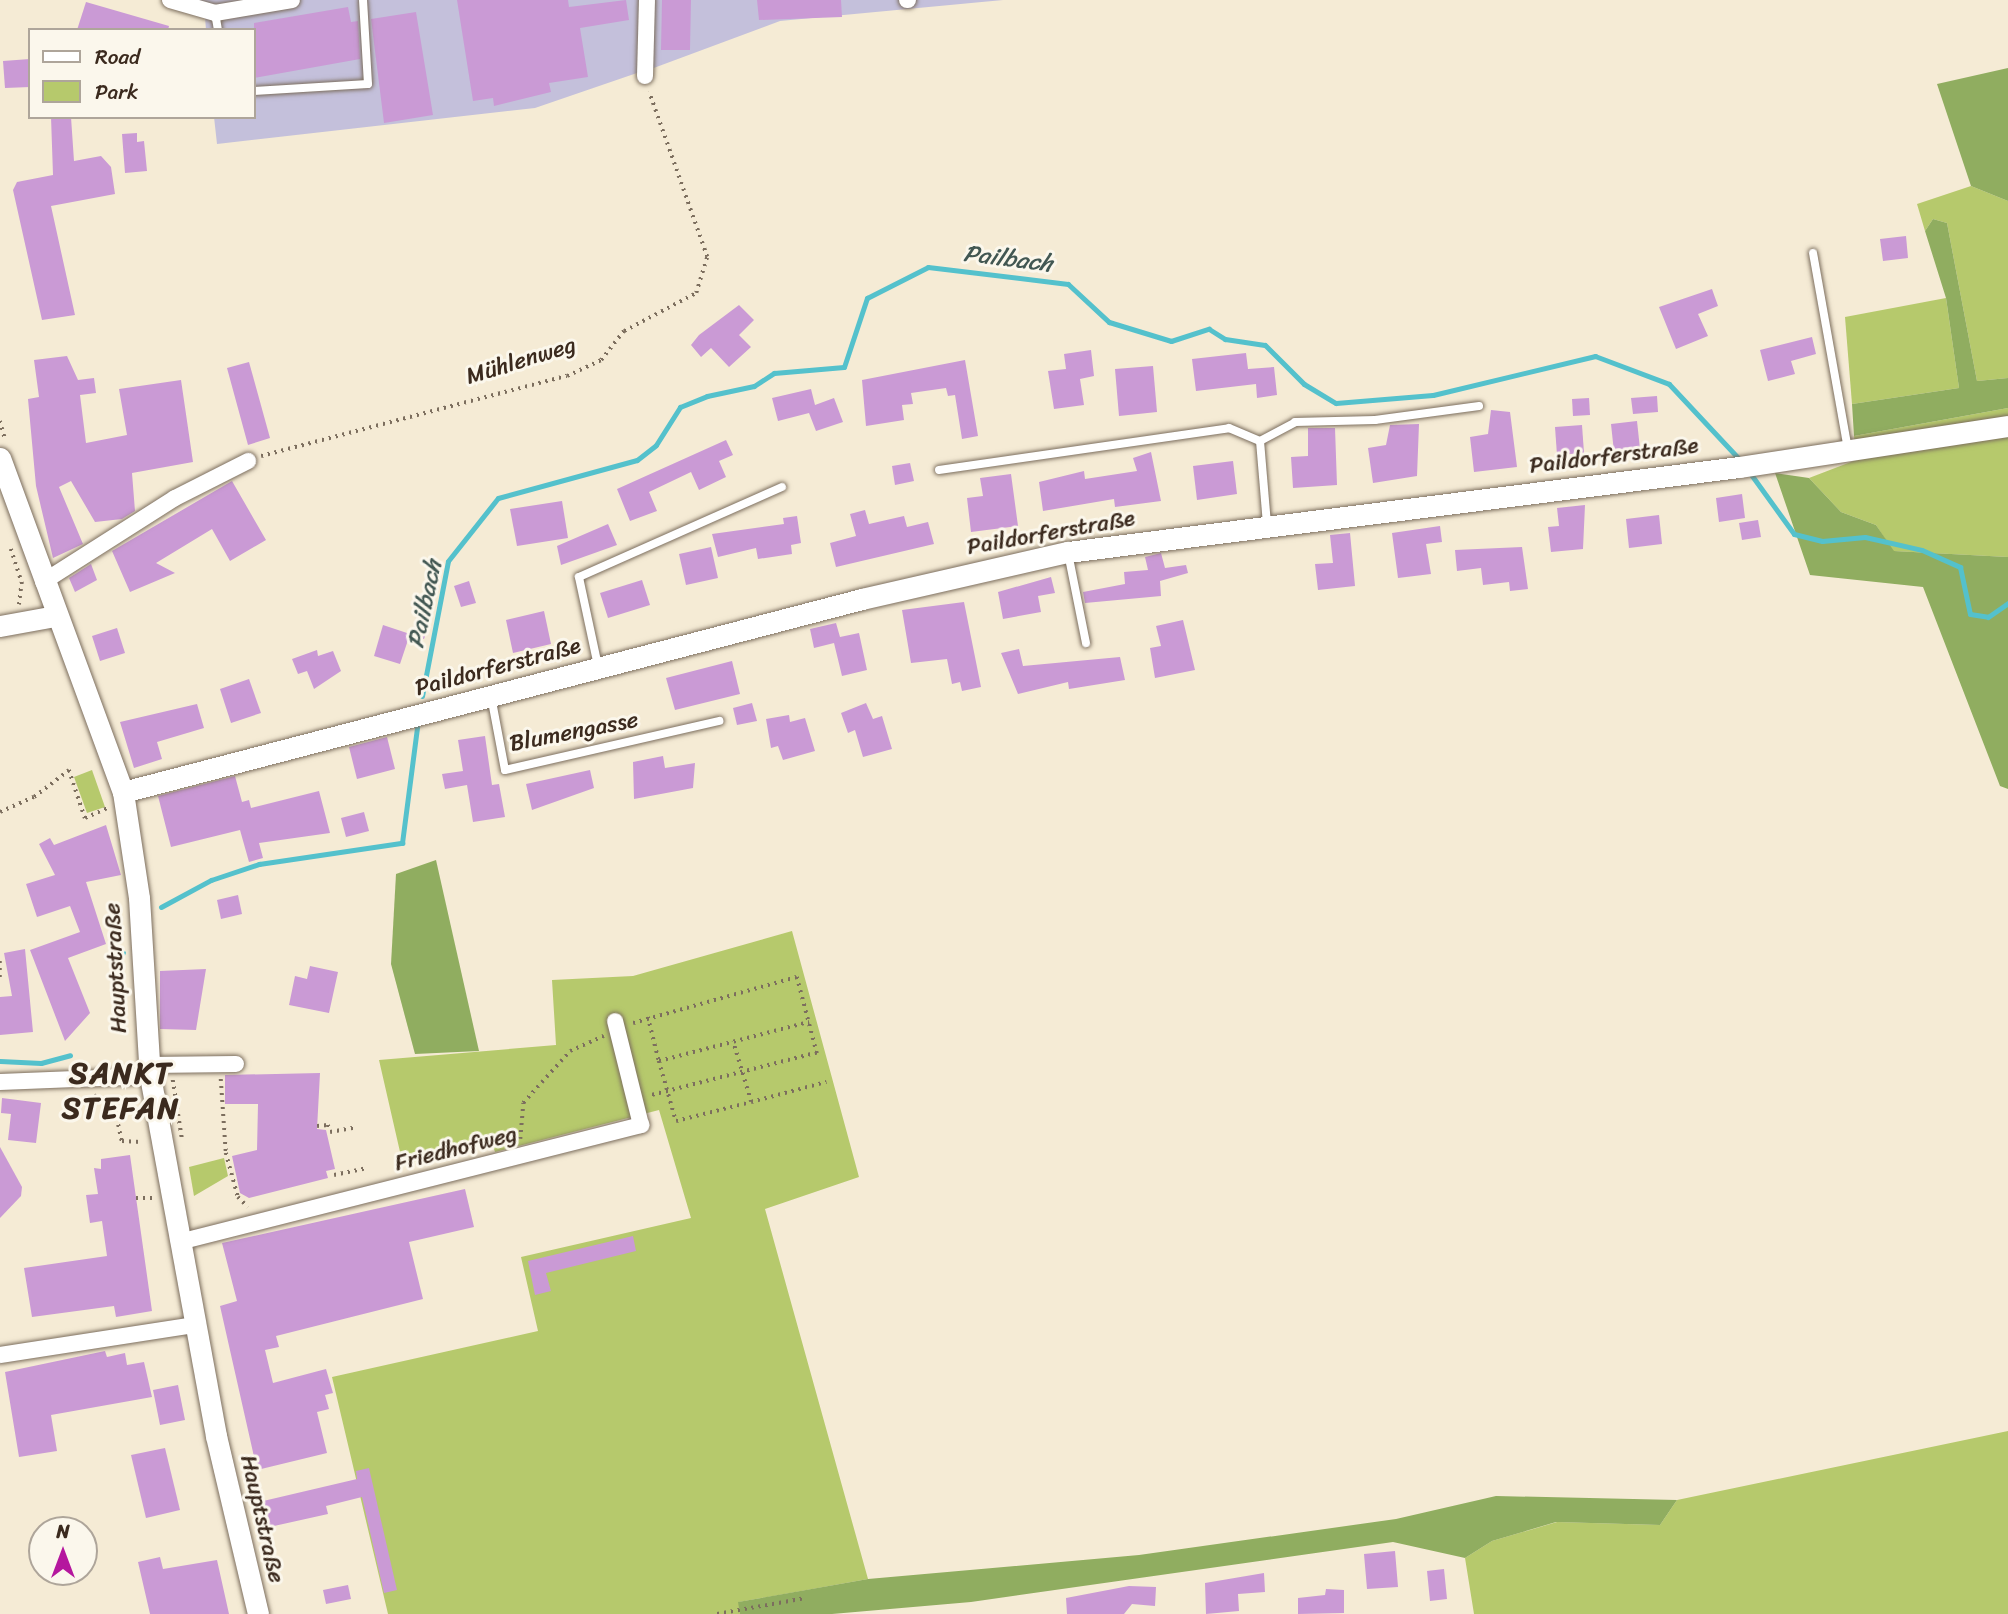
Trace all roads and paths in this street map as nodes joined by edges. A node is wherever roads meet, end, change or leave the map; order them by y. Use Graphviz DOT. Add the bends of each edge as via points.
graph roads {
  1 [pos="170,0"];
  2 [pos="292,0"];
  3 [pos="363,0"];
  4 [pos="647,0"];
  5 [pos="215,13"];
  6 [pos="218,28"];
  7 [pos="645,76"];
  8 [pos="256,91"];
  9 [pos="1813,253"];
  10 [pos="1479,406"];
  11 [pos="2008,426"];
  12 [pos="1260,441"];
  13 [pos="1849,450"];
  14 [pos="0,458"];
  15 [pos="248,461"];
  16 [pos="939,470"];
  17 [pos="782,487"];
  18 [pos="1267,526"];
  19 [pos="7,535"];
  20 [pos="1068,552"];
  21 [pos="43,582"];
  22 [pos="23,595"];
  23 [pos="55,616"];
  24 [pos="0,626"];
  25 [pos="1086,643"];
  26 [pos="598,668"];
  27 [pos="491,696"];
  28 [pos="719,721"];
  29 [pos="69,770"];
  30 [pos="123,792"];
  31 [pos="0,812"];
  32 [pos="0,961"];
  33 [pos="0,982"];
  34 [pos="648,1016"];
  35 [pos="809,1022"];
  36 [pos="616,1026"];
  37 [pos="733,1042"];
  38 [pos="659,1061"];
  39 [pos="236,1063"];
  40 [pos="149,1071"];
  41 [pos="743,1073"];
  42 [pos="93,1079"];
  43 [pos="0,1082"];
  44 [pos="826,1082"];
  45 [pos="666,1092"];
  46 [pos="221,1097"];
  47 [pos="635,1100"];
  48 [pos="751,1102"];
  49 [pos="317,1126"];
  50 [pos="357,1127"];
  51 [pos="141,1142"];
  52 [pos="519,1157"];
  53 [pos="367,1168"];
  54 [pos="334,1175"];
  55 [pos="171,1196"];
  56 [pos="136,1198"];
  57 [pos="236,1216"];
  58 [pos="179,1242"];
  59 [pos="194,1325"];
  60 [pos="0,1356"];
  61 [pos="806,1598"];
  62 [pos="258,1614"];
  63 [pos="717,1614"];
  1 -- 5 [label="street"];
  2 -- 5 [label="street"];
  3 -- 8 [label="lane" via="368,84"];
  4 -- 7 [label="street"];
  5 -- 6 [label="lane"];
  7 -- 15 [label="path, Mühlenweg" via="707,257 696,293 624,331 601,360 567,376"];
  9 -- 13 [label="lane"];
  10 -- 12 [label="lane" via="1295,422"];
  11 -- 13 [label="street, Paildorferstraße"];
  12 -- 16 [label="lane" via="1229,428"];
  12 -- 18 [label="lane"];
  13 -- 18 [label="street, Paildorferstraße"];
  14 -- 21 [label="street, Hauptstraße"];
  15 -- 21 [label="street" via="175,498"];
  17 -- 26 [label="lane" via="579,577"];
  18 -- 20 [label="street, Paildorferstraße"];
  19 -- 22 [label="path"];
  20 -- 25 [label="lane"];
  20 -- 26 [label="street, Paildorferstraße"];
  21 -- 23 [label="street, Hauptstraße"];
  23 -- 24 [label="street"];
  23 -- 30 [label="street, Hauptstraße"];
  26 -- 27 [label="street, Paildorferstraße"];
  27 -- 28 [label="lane, Blumengasse" via="505,769"];
  27 -- 30 [label="street, Paildorferstraße"];
  29 -- 31 [label="path"];
  30 -- 40 [label="street, Hauptstraße" via="139,898"];
  32 -- 33 [label="path"];
  34 -- 35 [label="path" via="797,977"];
  34 -- 36 [label="path"];
  34 -- 38 [label="path"];
  35 -- 37 [label="path"];
  35 -- 41 [label="path" via="817,1053"];
  36 -- 47 [label="street, Friedhofweg"];
  36 -- 52 [label="path" via="570,1051 523,1103"];
  37 -- 38 [label="path"];
  37 -- 41 [label="path"];
  38 -- 45 [label="path"];
  39 -- 40 [label="street"];
  40 -- 42 [label="street"];
  40 -- 55 [label="street, Hauptstraße"];
  41 -- 45 [label="path"];
  41 -- 48 [label="path"];
  42 -- 43 [label="street"];
  42 -- 51 [label="path" via="93,1094 117,1118 122,1141"];
  44 -- 48 [label="path"];
  45 -- 47 [label="path"];
  45 -- 48 [label="path" via="676,1121"];
  46 -- 57 [label="path" via="226,1153 249,1213"];
  47 -- 52 [label="street, Friedhofweg" via="640,1125"];
  49 -- 50 [label="path" via="328,1125 330,1132"];
  52 -- 58 [label="street, Friedhofweg"];
  53 -- 54 [label="path"];
  55 -- 56 [label="path"];
  55 -- 58 [label="street, Hauptstraße"];
  58 -- 59 [label="street, Hauptstraße"];
  59 -- 60 [label="street"];
  59 -- 62 [label="street, Hauptstraße"];
  61 -- 63 [label="path"];
}
